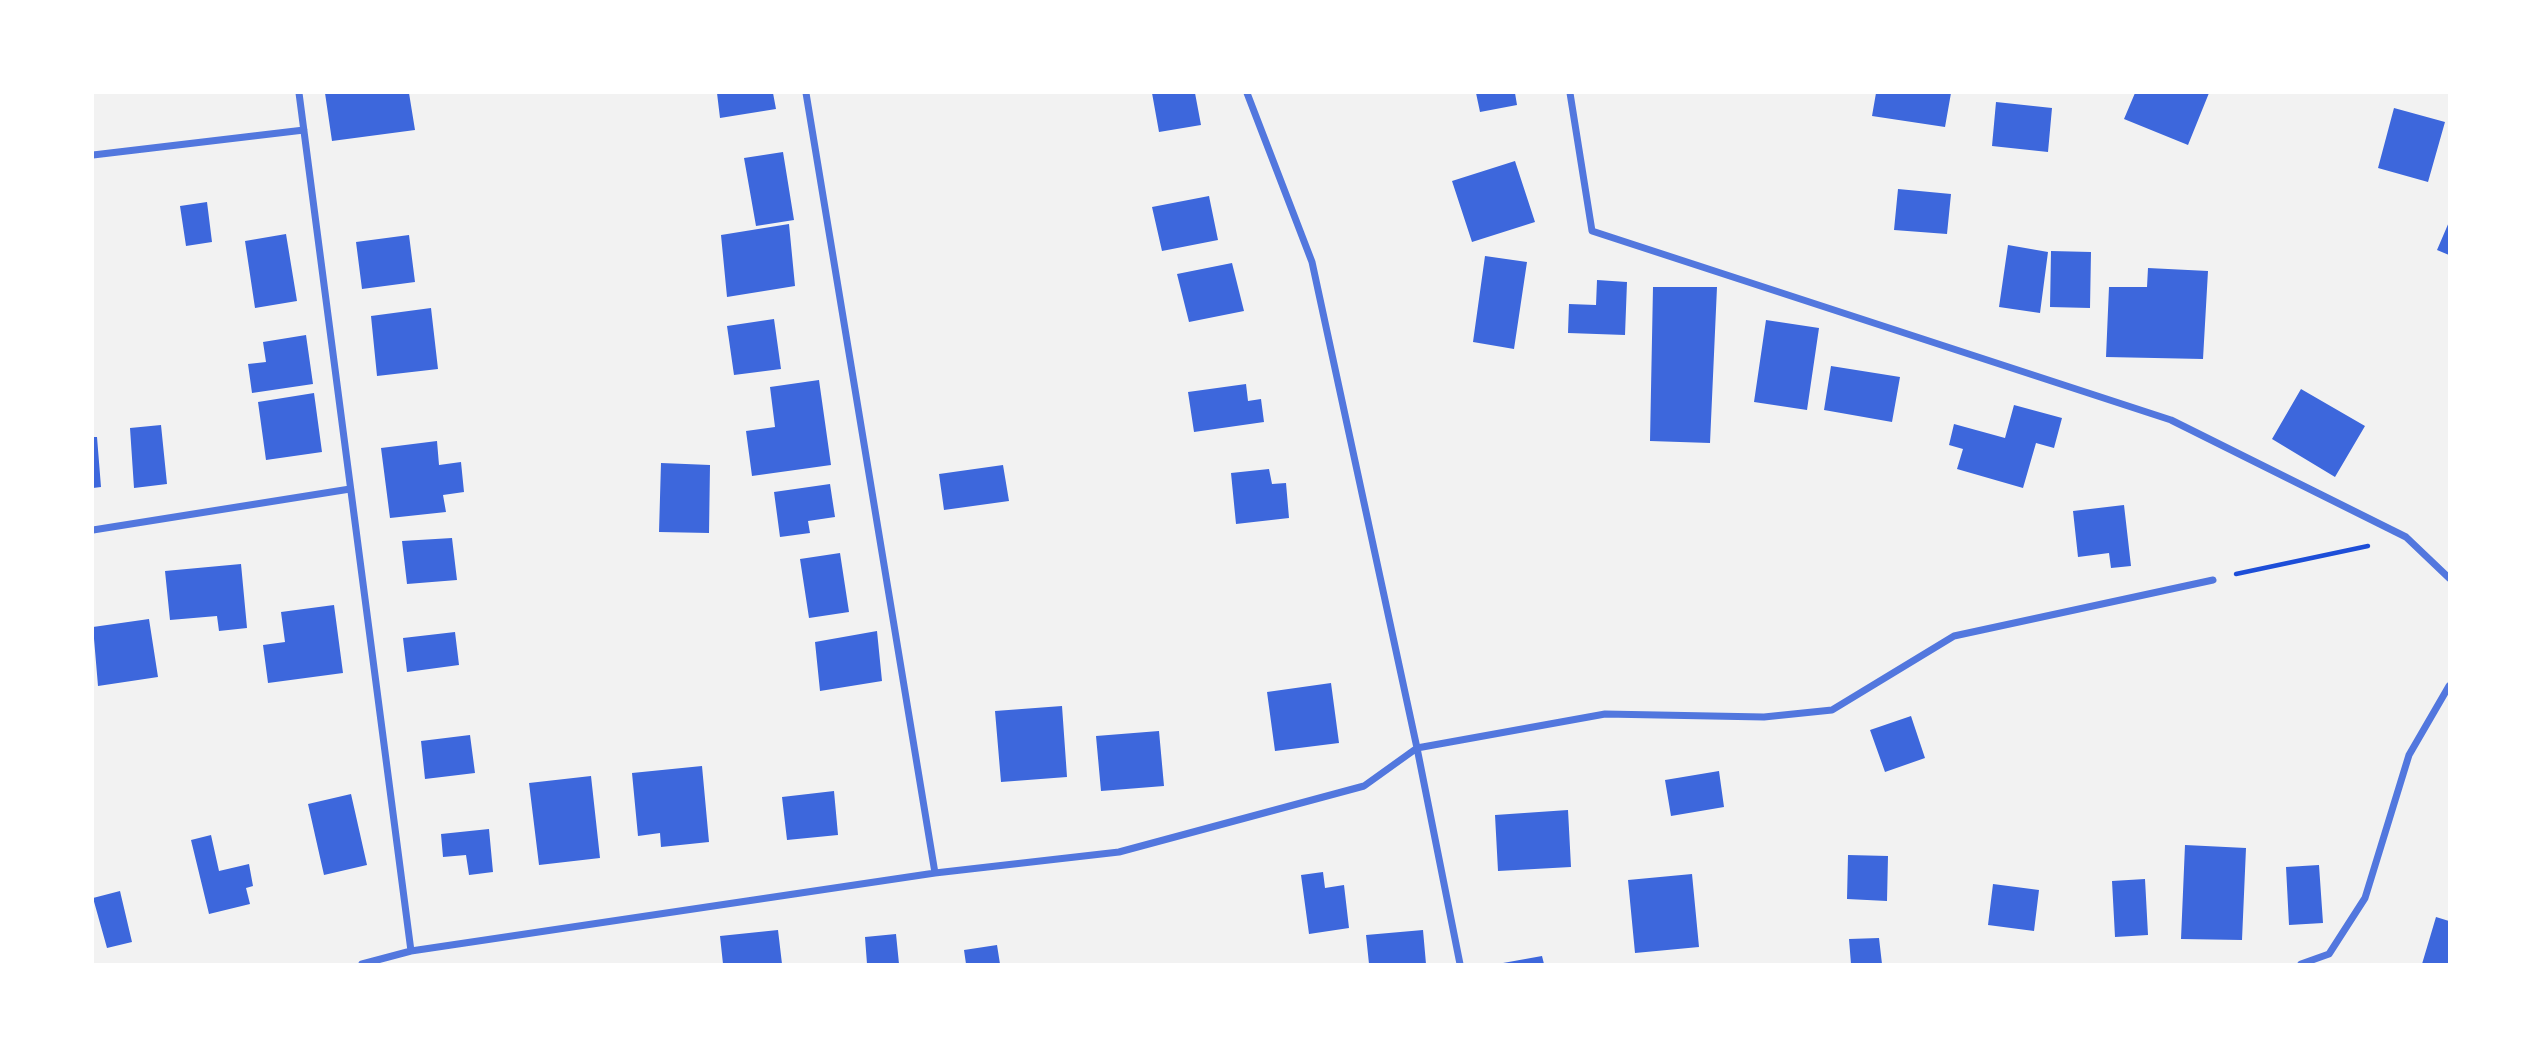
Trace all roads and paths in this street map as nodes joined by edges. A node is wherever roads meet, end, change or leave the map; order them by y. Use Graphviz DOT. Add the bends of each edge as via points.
graph roads {
  1 [pos="299,93"];
  2 [pos="806,93"];
  3 [pos="1247,93"];
  4 [pos="1570,93"];
  5 [pos="304,130"];
  6 [pos="93,155"];
  7 [pos="350,489"];
  8 [pos="93,530"];
  9 [pos="2406,537"];
  10 [pos="2244,572"];
  11 [pos="2449,578"];
  12 [pos="2213,580"];
  13 [pos="2449,686"];
  14 [pos="1417,748"];
  15 [pos="935,873"];
  16 [pos="411,951"];
  17 [pos="362,964"];
  18 [pos="1460,964"];
  19 [pos="2301,964"];
  1 -- 5 [label="street"];
  2 -- 15 [label="street"];
  3 -- 14 [label="street" via="1312,262"];
  4 -- 9 [label="street" via="1592,231 2171,420"];
  5 -- 6 [label="street"];
  5 -- 7 [label="street"];
  7 -- 8 [label="street"];
  7 -- 16 [label="street"];
  9 -- 10 [label="path"];
  9 -- 11 [label="street"];
  12 -- 14 [label="street" via="1954,636 1832,710 1765,717 1605,714"];
  13 -- 19 [label="street" via="2409,755 2365,898 2329,954"];
  14 -- 15 [label="street" via="1364,786 1119,852"];
  14 -- 18 [label="street"];
  15 -- 16 [label="street"];
  16 -- 17 [label="street"];
}
